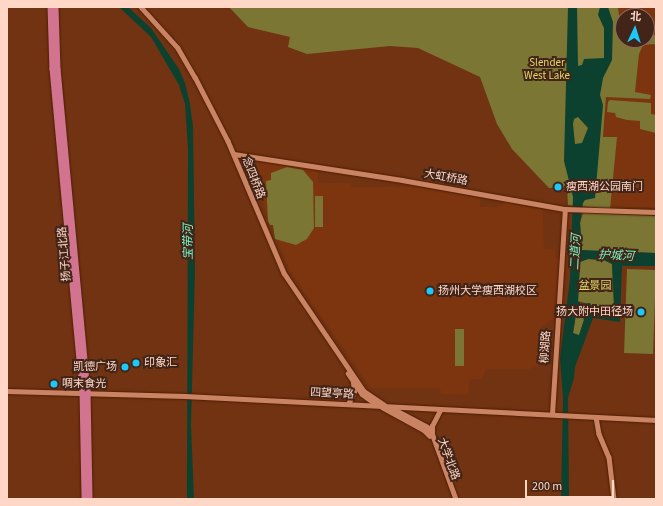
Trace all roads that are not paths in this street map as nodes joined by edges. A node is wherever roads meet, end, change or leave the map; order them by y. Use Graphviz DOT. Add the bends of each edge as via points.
graph roads {
  1 [pos="51,7"];
  2 [pos="56,7"];
  3 [pos="141,7"];
  4 [pos="234,154"];
  5 [pos="567,209"];
  6 [pos="656,212"];
  7 [pos="342,360"];
  8 [pos="353,382"];
  9 [pos="7,391"];
  10 [pos="86,392"];
  11 [pos="348,404"];
  12 [pos="381,406"];
  13 [pos="390,407"];
  14 [pos="440,410"];
  15 [pos="552,414"];
  16 [pos="596,417"];
  17 [pos="656,420"];
  18 [pos="432,433"];
  19 [pos="85,499"];
  20 [pos="90,499"];
  21 [pos="454,499"];
  22 [pos="614,499"];
  1 -- 10 [label="main road, 扬子江北路" via="53,69"];
  2 -- 10 [label="main road, 扬子江北路" via="58,69"];
  3 -- 4 [label="street, 念四桥路" via="161,26 178,48"];
  4 -- 5 [label="street, 大虹桥路"];
  4 -- 7 [label="street, 念四桥路" via="284,273"];
  5 -- 6 [label="street, 大虹桥路"];
  5 -- 15 [label="street, 柳湖路"];
  7 -- 8 [label="street, 念四桥路"];
  7 -- 13 [label="street, 念四桥路" via="364,392"];
  8 -- 11 [label="street" via="354,392"];
  8 -- 12 [label="street, 念四桥路" via="362,394"];
  9 -- 10 [label="street, 四望亭路"];
  10 -- 11 [label="street, 四望亭路"];
  10 -- 19 [label="main road, 扬子江北路"];
  10 -- 20 [label="main road, 扬子江北路"];
  11 -- 12 [label="street, 四望亭路"];
  12 -- 13 [label="street, 四望亭路"];
  12 -- 21 [label="street, 大学北路" via="430,434"];
  13 -- 14 [label="street, 四望亭路"];
  13 -- 18 [label="street, 大学北路" via="427,427"];
  14 -- 15 [label="street, 四望亭路"];
  14 -- 18 [label="street" via="432,426"];
  15 -- 16 [label="street, 四望亭路"];
  16 -- 17 [label="street, 四望亭路"];
  16 -- 22 [label="street" via="599,434 609,457"];
  18 -- 21 [label="street, 大学北路"];
}
